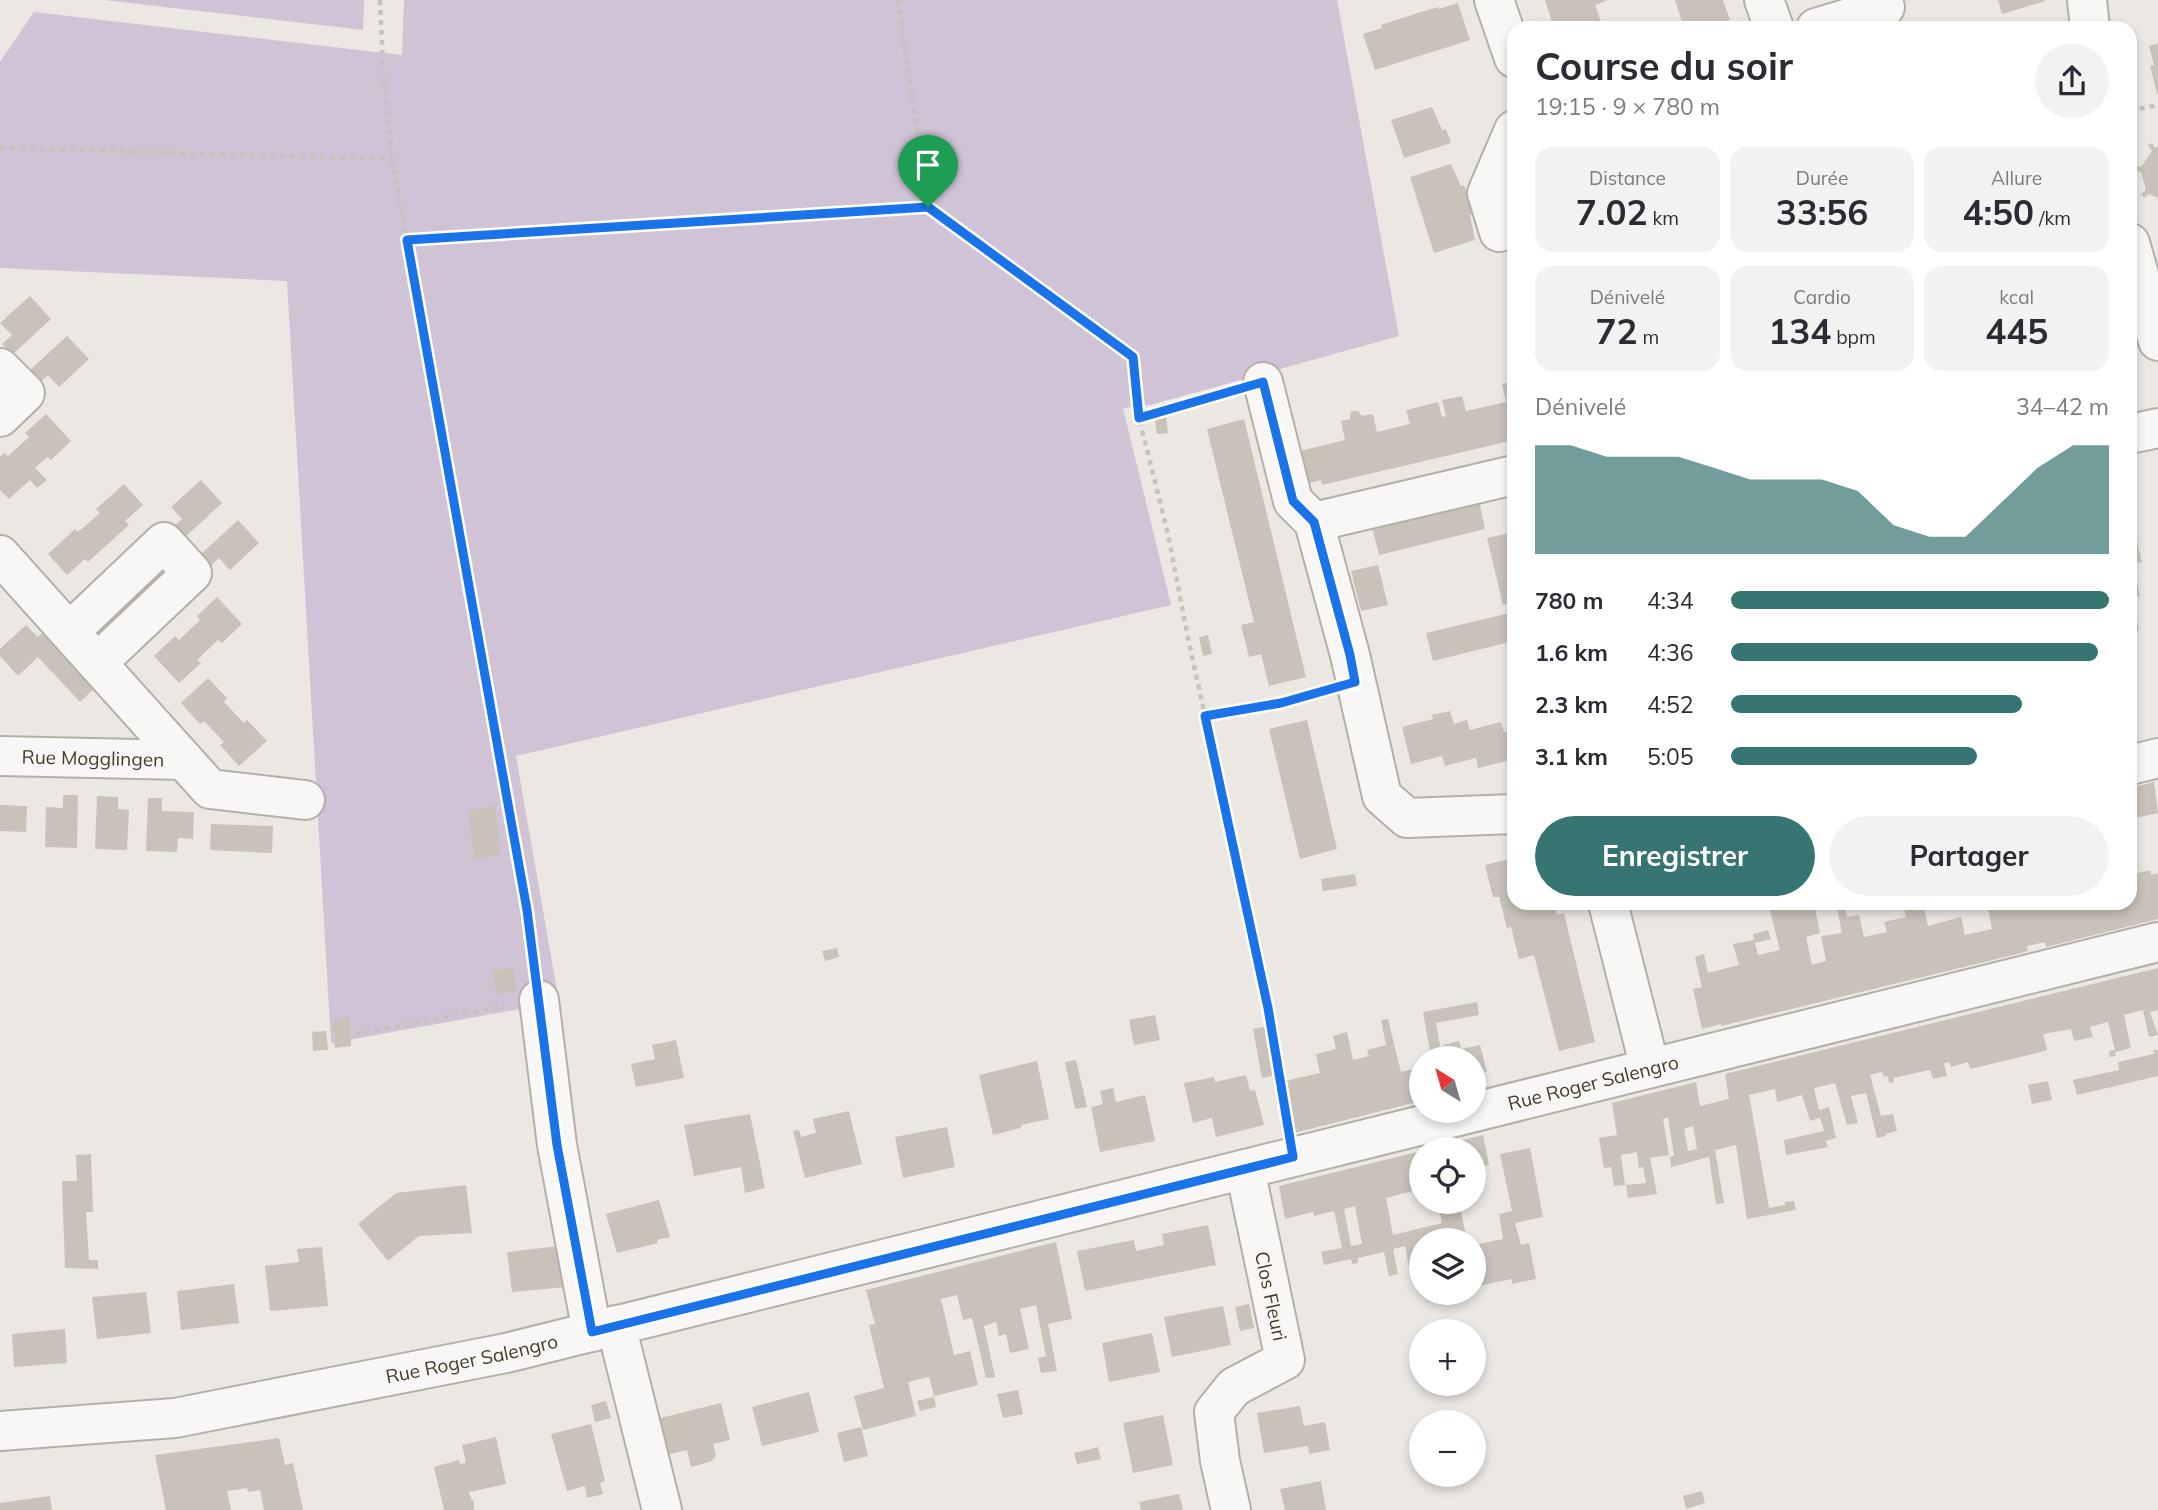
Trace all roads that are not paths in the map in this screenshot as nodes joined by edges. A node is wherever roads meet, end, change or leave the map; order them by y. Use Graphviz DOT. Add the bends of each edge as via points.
graph roads {
  1 [pos="1494,0"];
  2 [pos="1764,0"];
  3 [pos="2087,0"];
  4 [pos="1885,6"];
  5 [pos="1772,21"];
  6 [pos="1838,21"];
  7 [pos="2089,21"];
  8 [pos="1507,38"];
  9 [pos="1507,146"];
  10 [pos="1499,232"];
  11 [pos="2138,254"];
  12 [pos="2158,341"];
  13 [pos="0,368"];
  14 [pos="1263,382"];
  15 [pos="0,416"];
  16 [pos="2158,428"];
  17 [pos="2137,432"];
  18 [pos="1507,477"];
  19 [pos="1314,522"];
  20 [pos="0,555"];
  21 [pos="69,632"];
  22 [pos="97,663"];
  23 [pos="0,756"];
  24 [pos="2158,758"];
  25 [pos="184,760"];
  26 [pos="2137,763"];
  27 [pos="305,800"];
  28 [pos="1507,814"];
  29 [pos="1610,910"];
  30 [pos="2158,942"];
  31 [pos="539,1000"];
  32 [pos="1650,1068"];
  33 [pos="1245,1169"];
  34 [pos="604,1329"];
  35 [pos="0,1430"];
  36 [pos="662,1510"];
  37 [pos="1231,1510"];
  1 -- 8 [label="street"];
  2 -- 5 [label="street"];
  3 -- 7 [label="street"];
  4 -- 6 [label="street"];
  9 -- 10 [label="street" via="1487,193"];
  11 -- 12 [label="street"];
  13 -- 15 [label="street" via="25,393"];
  14 -- 19 [label="street" via="1293,501"];
  16 -- 17 [label="street"];
  18 -- 19 [label="street"];
  19 -- 28 [label="street" via="1382,796 1407,818"];
  20 -- 21 [label="street, Rue Mogglingen"];
  21 -- 22 [label="street, Rue Mogglingen"];
  21 -- 22 [label="street" via="164,542 192,573"];
  22 -- 25 [label="street, Rue Mogglingen"];
  23 -- 25 [label="street, Rue Mogglingen"];
  24 -- 26 [label="street"];
  25 -- 27 [label="street, Rue Mogglingen" via="210,789"];
  29 -- 32 [label="street"];
  30 -- 32 [label="street, Rue Roger Salengro"];
  31 -- 34 [label="street" via="557,1145"];
  32 -- 33 [label="street, Rue Roger Salengro"];
  33 -- 34 [label="street, Rue Roger Salengro"];
  33 -- 37 [label="street, Clos Fleuri" via="1285,1360 1234,1387 1214,1412"];
  34 -- 35 [label="street, Rue Roger Salengro" via="506,1353 175,1418"];
  34 -- 36 [label="street"];
}
